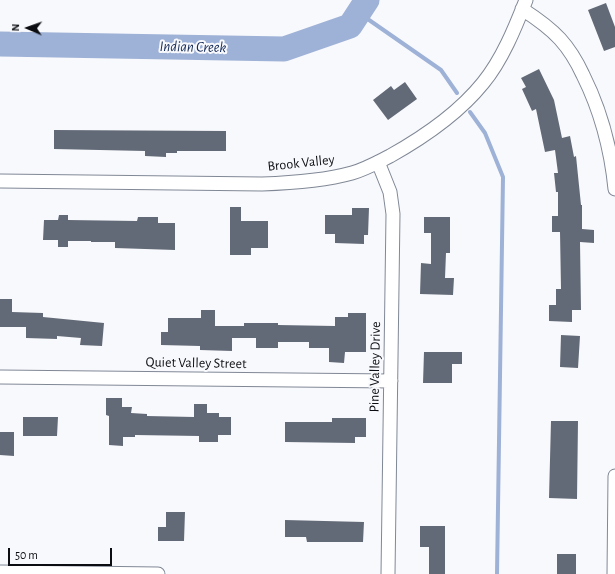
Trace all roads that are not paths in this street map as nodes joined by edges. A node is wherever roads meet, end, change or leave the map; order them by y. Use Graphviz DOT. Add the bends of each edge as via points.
graph roads {
  1 [pos="524,4"];
  2 [pos="378,162"];
  3 [pos="0,181"];
  4 [pos="615,189"];
  5 [pos="0,377"];
  6 [pos="391,381"];
  7 [pos="615,476"];
  8 [pos="0,572"];
  9 [pos="158,574"];
  10 [pos="388,574"];
  11 [pos="614,574"];
  1 -- 2 [label="street, Brook Valley" via="500,55 483,83 429,132"];
  1 -- 4 [label="street" via="556,35 574,57 604,127"];
  2 -- 3 [label="street, Brook Valley" via="351,173 290,183"];
  2 -- 6 [label="street, Pine Valley Drive" via="390,192 394,214"];
  5 -- 6 [label="street, Quiet Valley Street"];
  6 -- 10 [label="street, Pine Valley Drive"];
  7 -- 11 [label="street"];
  8 -- 9 [label="street"];
}
